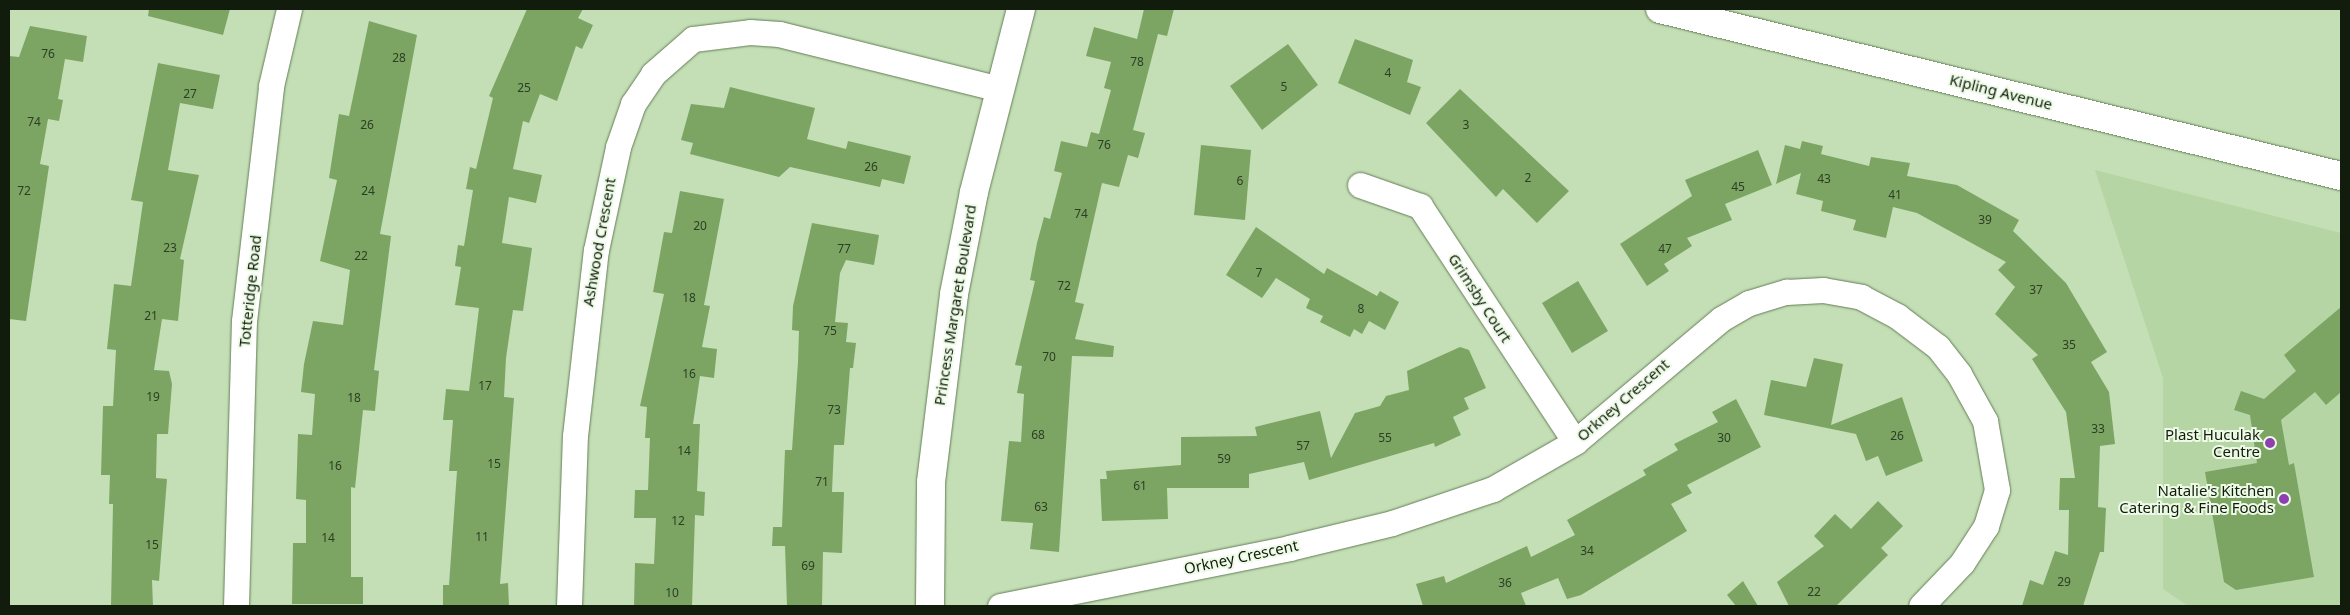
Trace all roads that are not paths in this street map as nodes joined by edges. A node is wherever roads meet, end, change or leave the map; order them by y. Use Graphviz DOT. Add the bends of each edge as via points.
graph roads {
  1 [pos="289,9"];
  2 [pos="1021,9"];
  3 [pos="1660,9"];
  4 [pos="1000,90"];
  5 [pos="2341,176"];
  6 [pos="1360,185"];
  7 [pos="1575,442"];
  8 [pos="236,606"];
  9 [pos="568,606"];
  10 [pos="930,606"];
  11 [pos="1000,606"];
  12 [pos="1920,606"];
  1 -- 8 [label="street, Totteridge Road" via="271,86 244,322"];
  2 -- 4 [label="main road, Princess Margaret Boulevard"];
  3 -- 5 [label="main road, Kipling Avenue"];
  4 -- 9 [label="street, Ashwood Crescent" via="779,34 750,32 693,39 653,74 633,104 618,147 596,250 575,436"];
  4 -- 10 [label="main road, Princess Margaret Boulevard" via="974,192 940,388 931,482"];
  6 -- 7 [label="street, Grimsby Court" via="1420,206"];
  7 -- 11 [label="street, Orkney Crescent" via="1493,489 1392,523"];
  7 -- 12 [label="street, Orkney Crescent" via="1658,369 1721,319 1749,303 1786,292 1823,290 1861,297 1897,316 1938,347 1959,374 1985,421 1990,446 1997,490 1986,526 1962,563"];
}
